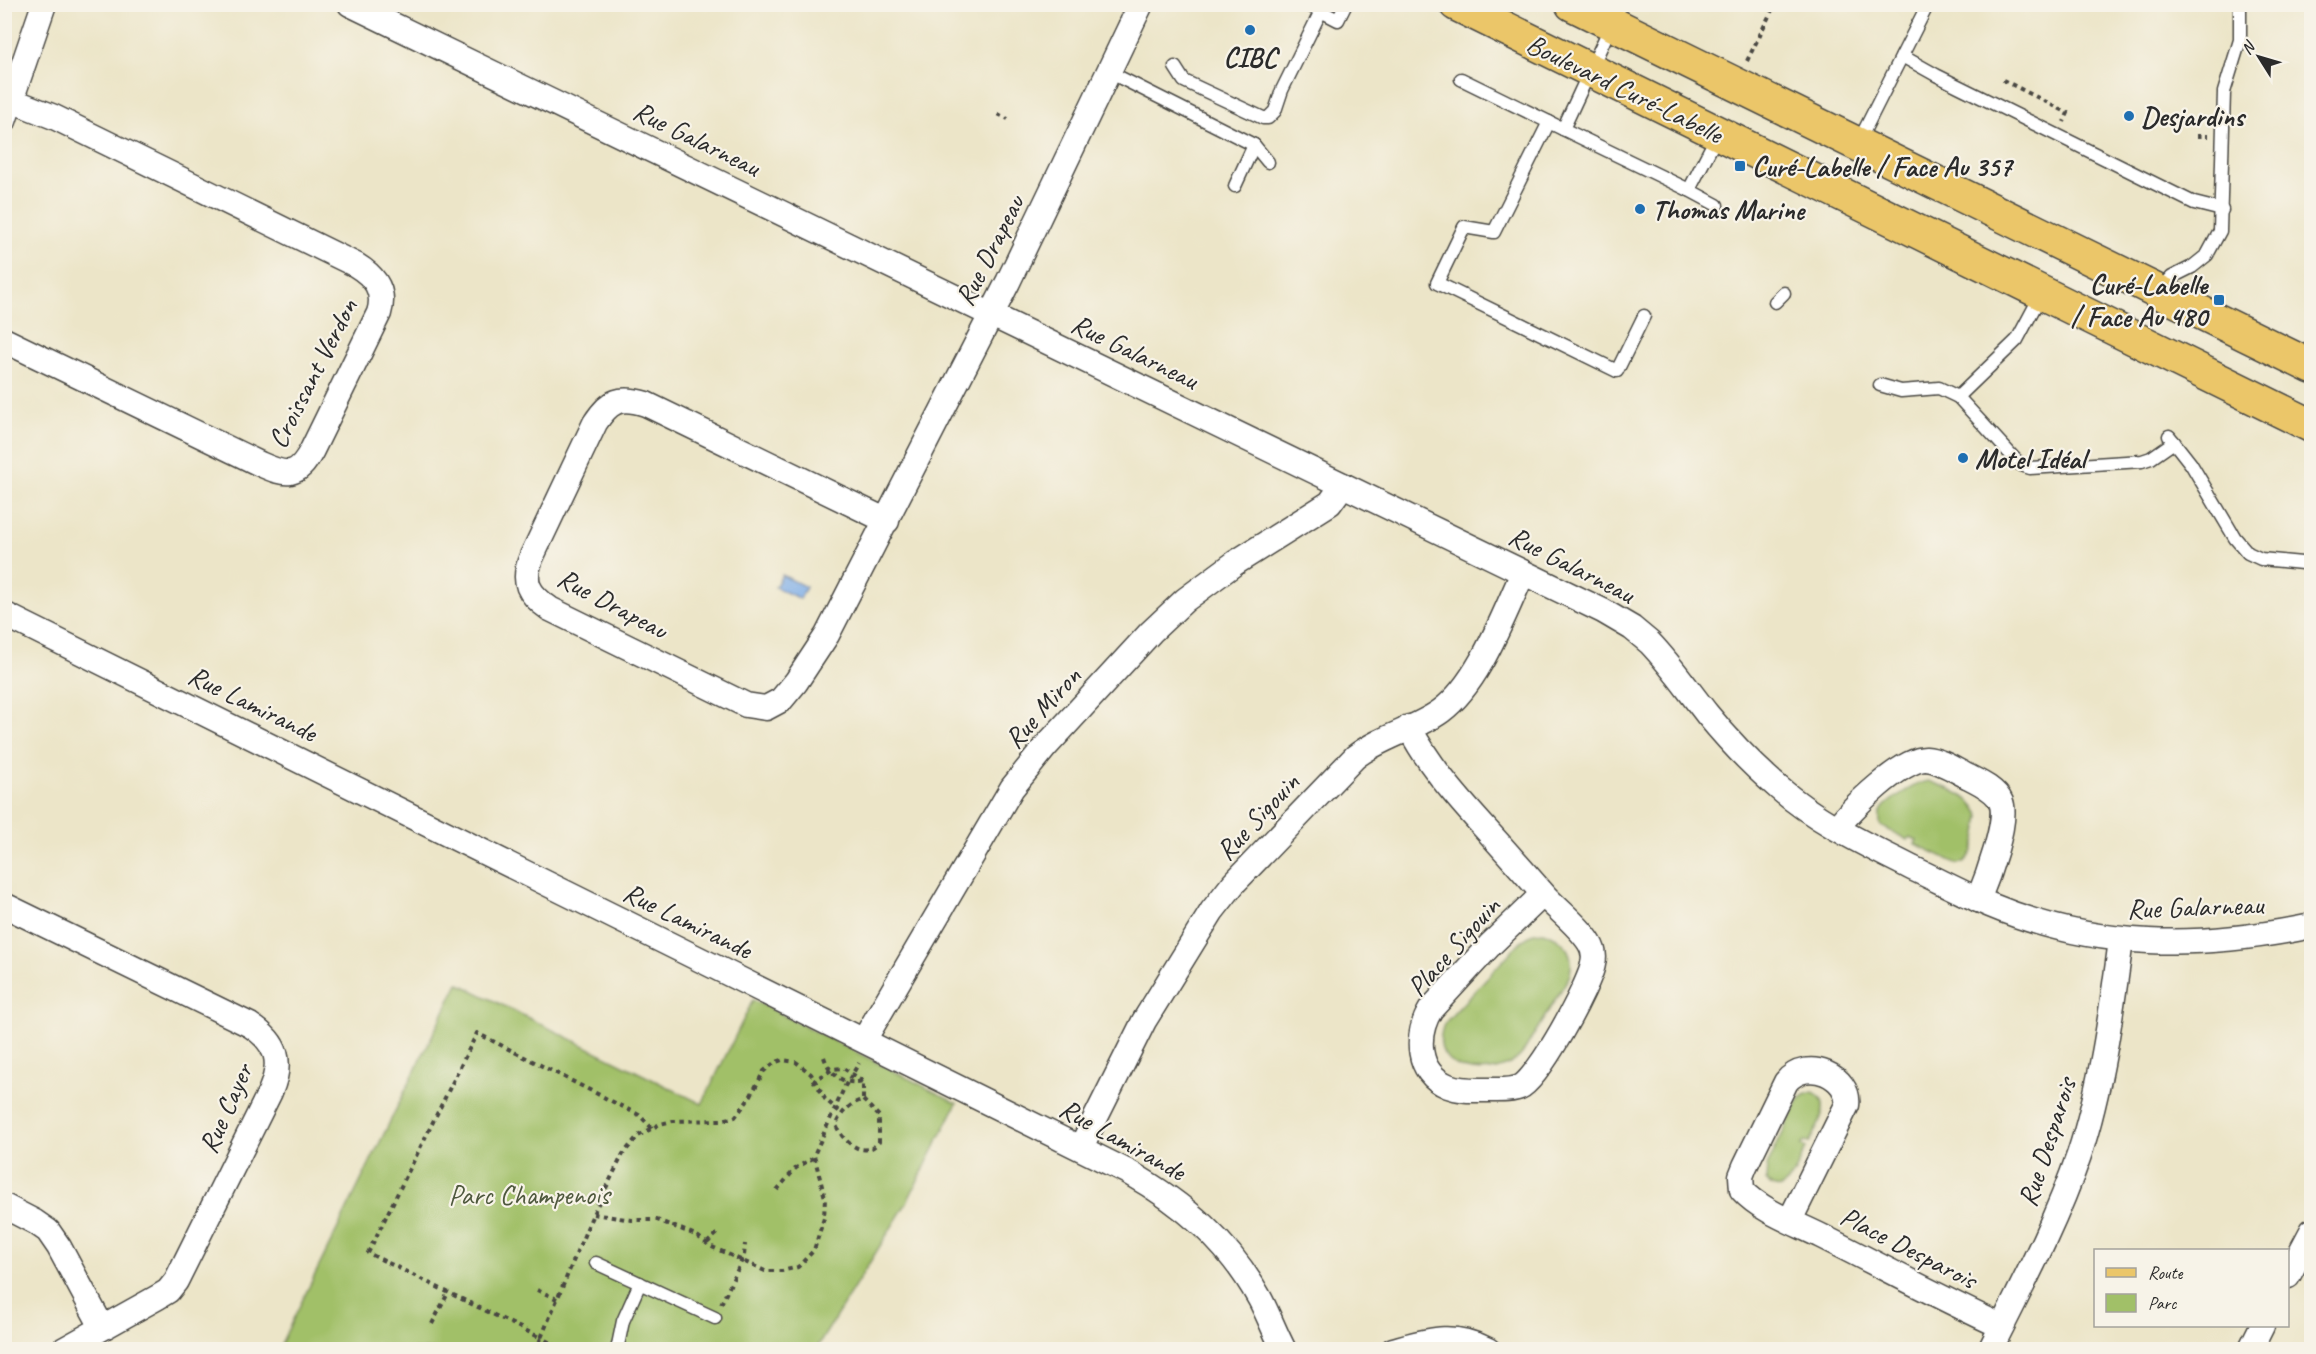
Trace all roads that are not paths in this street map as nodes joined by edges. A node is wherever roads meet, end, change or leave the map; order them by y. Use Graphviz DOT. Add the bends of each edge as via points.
graph roads {
  1 [pos="44,4"];
  2 [pos="350,4"];
  3 [pos="1142,4"];
  4 [pos="1307,4"];
  5 [pos="1346,4"];
  6 [pos="1456,4"];
  7 [pos="1572,4"];
  8 [pos="1928,4"];
  9 [pos="2240,4"];
  10 [pos="1320,11"];
  11 [pos="1616,14"];
  12 [pos="1902,56"];
  13 [pos="1175,67"];
  14 [pos="1590,70"];
  15 [pos="1109,72"];
  16 [pos="1461,79"];
  17 [pos="8,111"];
  18 [pos="1549,122"];
  19 [pos="1563,129"];
  20 [pos="1718,133"];
  21 [pos="1254,145"];
  22 [pos="1857,145"];
  23 [pos="1268,162"];
  24 [pos="1235,186"];
  25 [pos="1689,190"];
  26 [pos="1717,205"];
  27 [pos="2222,210"];
  28 [pos="2042,293"];
  29 [pos="2158,293"];
  30 [pos="991,314"];
  31 [pos="1644,316"];
  32 [pos="4,340"];
  33 [pos="2312,367"];
  34 [pos="1880,385"];
  35 [pos="1958,397"];
  36 [pos="2312,426"];
  37 [pos="1343,485"];
  38 [pos="887,521"];
  39 [pos="2312,564"];
  40 [pos="1523,573"];
  41 [pos="4,614"];
  42 [pos="1408,727"];
  43 [pos="1837,828"];
  44 [pos="1543,894"];
  45 [pos="1978,900"];
  46 [pos="4,905"];
  47 [pos="2312,926"];
  48 [pos="2121,940"];
  49 [pos="864,1040"];
  50 [pos="1081,1147"];
  51 [pos="4,1206"];
  52 [pos="1790,1220"];
  53 [pos="2312,1231"];
  54 [pos="596,1263"];
  55 [pos="2289,1274"];
  56 [pos="640,1283"];
  57 [pos="715,1318"];
  58 [pos="2001,1326"];
  59 [pos="2262,1327"];
  60 [pos="102,1328"];
  61 [pos="63,1350"];
  62 [pos="617,1350"];
  63 [pos="1284,1350"];
  64 [pos="1393,1350"];
  65 [pos="1488,1350"];
  66 [pos="1990,1350"];
  67 [pos="2250,1350"];
  1 -- 17 [label="street"];
  2 -- 30 [label="street, Rue Galarneau"];
  3 -- 15 [label="street, Rue Drapeau"];
  4 -- 10 [label="lane"];
  5 -- 10 [label="lane" via="1338,20"];
  6 -- 14 [label="main road, Boulevard Curé-Labelle"];
  7 -- 11 [label="main road, Boulevard Curé-Labelle"];
  8 -- 12 [label="lane"];
  9 -- 27 [label="lane" via="2240,40 2224,92"];
  10 -- 13 [label="lane" via="1275,111 1268,118 1184,81"];
  11 -- 14 [label="lane"];
  11 -- 22 [label="main road, Boulevard Curé-Labelle"];
  12 -- 22 [label="lane"];
  12 -- 27 [label="lane" via="2194,203"];
  14 -- 19 [label="lane"];
  14 -- 20 [label="main road, Boulevard Curé-Labelle"];
  15 -- 21 [label="lane"];
  15 -- 30 [label="street, Rue Drapeau"];
  16 -- 18 [label="lane"];
  17 -- 32 [label="street, Croissant Verdon" via="54,117 349,261 373,278 382,298 380,313 312,450 293,473 260,464"];
  18 -- 19 [label="lane"];
  18 -- 31 [label="lane" via="1494,232 1464,227 1437,283 1617,371"];
  19 -- 25 [label="lane"];
  20 -- 25 [label="lane"];
  20 -- 28 [label="main road, Boulevard Curé-Labelle"];
  21 -- 23 [label="lane"];
  21 -- 24 [label="lane"];
  22 -- 29 [label="main road, Boulevard Curé-Labelle"];
  25 -- 26 [label="lane"];
  27 -- 29 [label="lane" via="2220,231 2213,247 2199,262 2166,282"];
  28 -- 35 [label="lane" via="2018,340"];
  28 -- 36 [label="main road, Boulevard Curé-Labelle"];
  29 -- 33 [label="main road, Boulevard Curé-Labelle"];
  30 -- 37 [label="street, Rue Galarneau"];
  30 -- 38 [label="street, Rue Drapeau"];
  34 -- 35 [label="lane" via="1901,392 1939,388"];
  35 -- 39 [label="lane" via="2020,465 2030,468 2142,461 2151,458 2171,439 2242,547 2261,559"];
  37 -- 40 [label="street, Rue Galarneau"];
  37 -- 49 [label="street, Rue Miron" via="1330,503 1234,563 1185,600 1040,753 1006,798"];
  38 -- 38 [label="street, Rue Drapeau" via="646,404 623,400 606,408 595,423 532,556 527,580 537,600 550,609 747,705 766,708 788,692 826,635"];
  40 -- 42 [label="street, Rue Sigouin" via="1465,686 1440,712"];
  40 -- 43 [label="street, Rue Galarneau" via="1603,610 1641,636 1664,658 1742,753 1791,798"];
  41 -- 49 [label="street, Rue Lamirande"];
  42 -- 44 [label="street, Place Sigouin" via="1442,780"];
  42 -- 50 [label="street, Rue Sigouin" via="1376,743 1345,767 1212,911 1144,1021"];
  43 -- 45 [label="street, Rue Galarneau"];
  43 -- 45 [label="street" via="1862,798 1914,761 1935,761 1973,779 1997,796 2002,809 1999,835"];
  44 -- 44 [label="street, Place Sigouin" via="1592,948 1593,966 1587,984 1544,1060 1524,1085 1508,1090 1468,1090 1441,1083 1429,1070 1421,1051 1425,1017"];
  45 -- 48 [label="street, Rue Galarneau" via="2046,924"];
  46 -- 60 [label="street, Rue Cayer" via="250,1025 270,1042 276,1055 277,1071 270,1092 176,1281 168,1291"];
  47 -- 48 [label="street, Rue Galarneau" via="2222,940"];
  48 -- 58 [label="street, Rue Desparois" via="2099,1073 2079,1155"];
  49 -- 50 [label="street, Rue Lamirande"];
  50 -- 63 [label="street, Rue Lamirande" via="1161,1191 1201,1223 1252,1286"];
  51 -- 60 [label="street" via="48,1231"];
  52 -- 52 [label="street, Place Desparois" via="1847,1105 1844,1087 1814,1069 1795,1073 1786,1082 1741,1176 1742,1190 1748,1197"];
  52 -- 58 [label="street, Place Desparois"];
  53 -- 55 [label="street"];
  54 -- 56 [label="lane"];
  56 -- 57 [label="lane"];
  56 -- 62 [label="lane" via="623,1322"];
  58 -- 66 [label="street, Rue Desparois"];
  59 -- 67 [label="street"];
  60 -- 61 [label="street, Rue Cayer"];
  64 -- 65 [label="street" via="1447,1338"];
}
